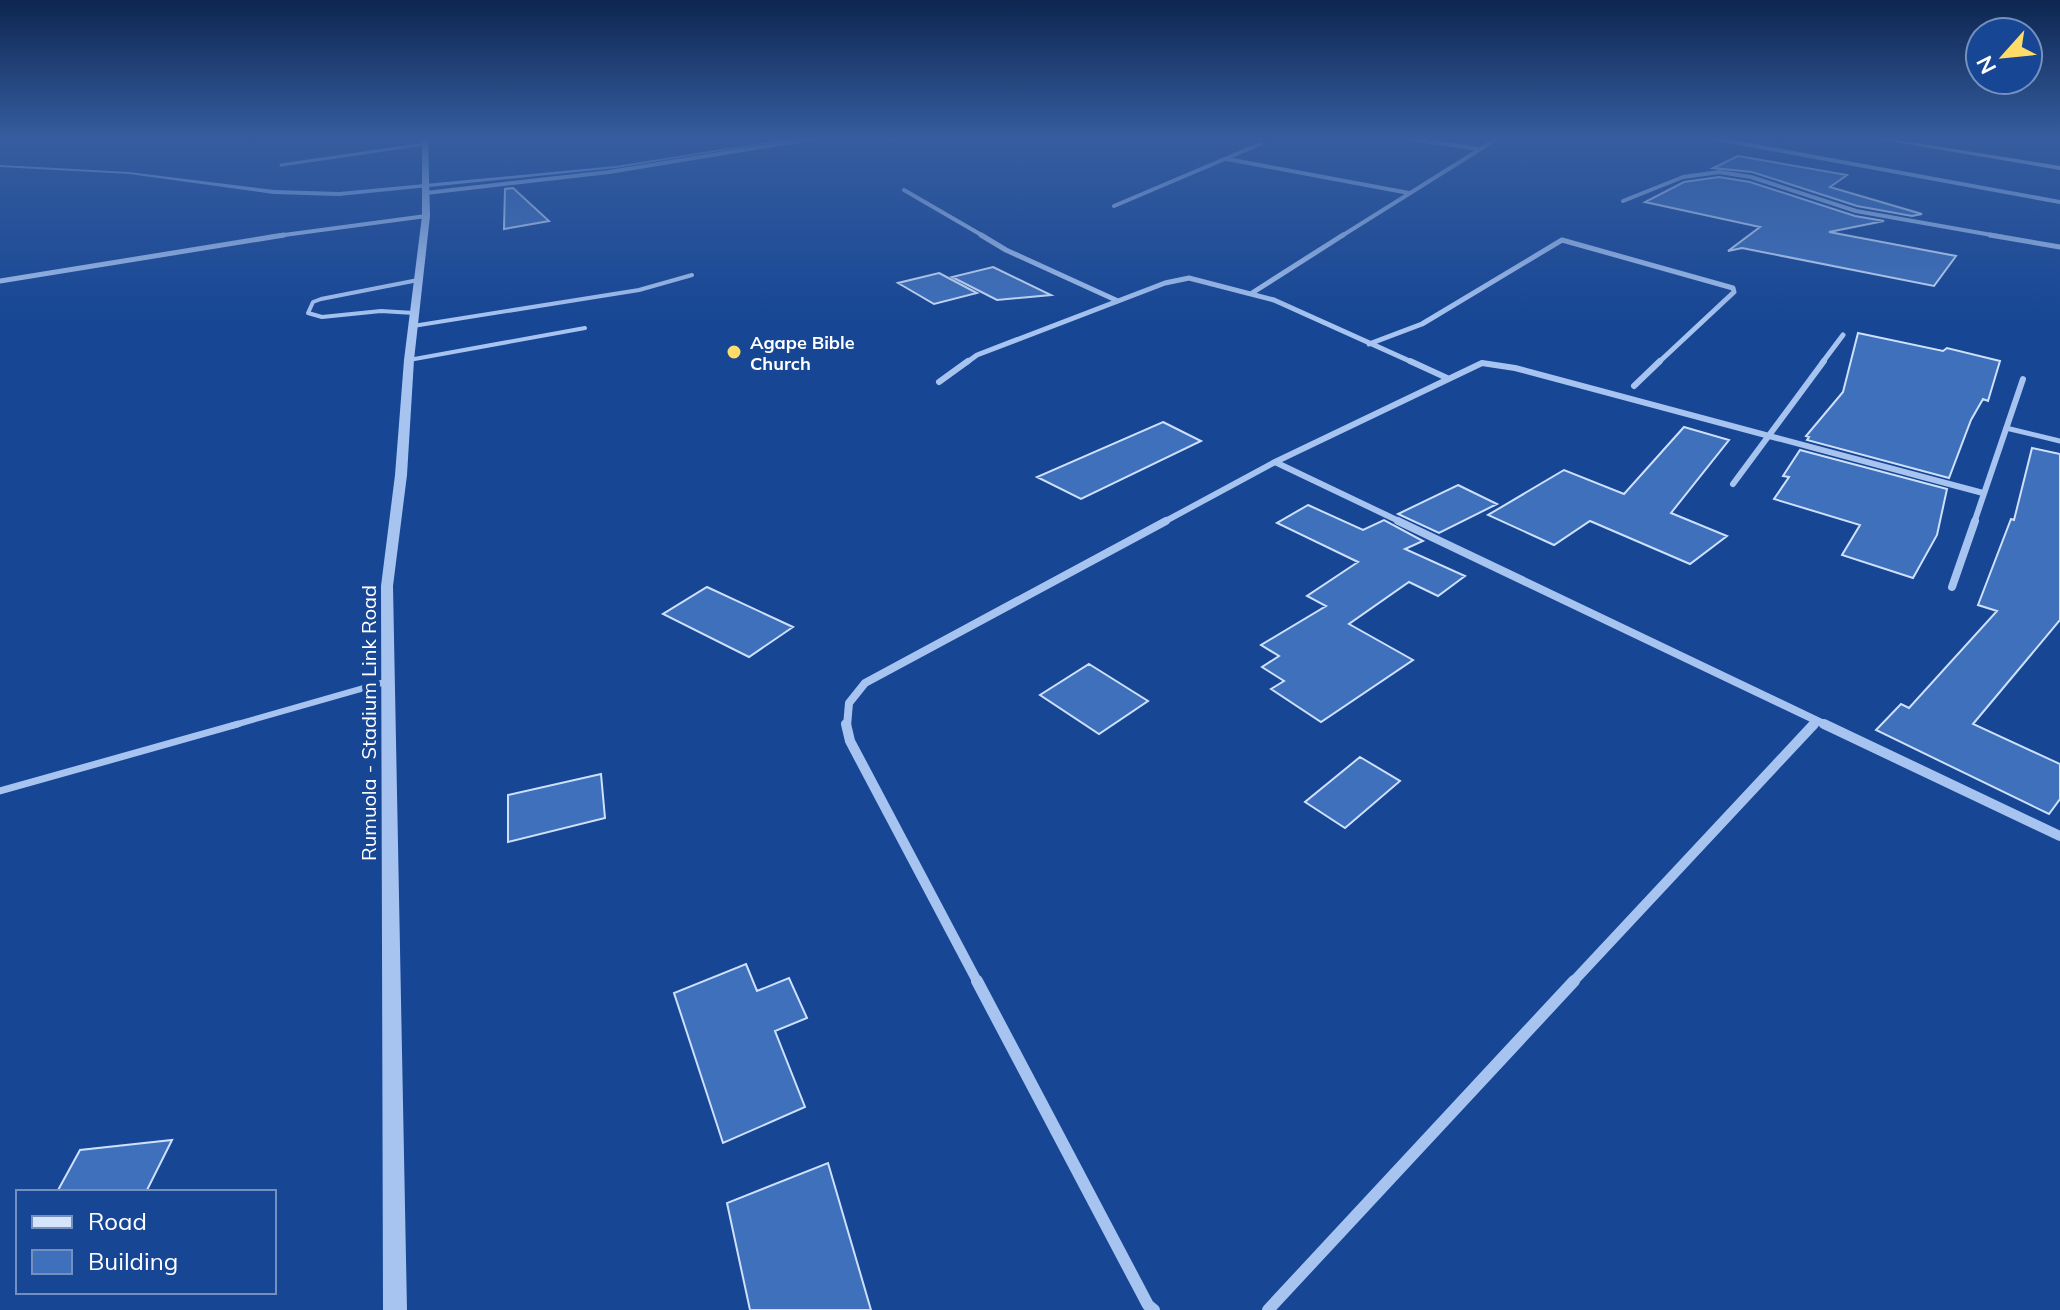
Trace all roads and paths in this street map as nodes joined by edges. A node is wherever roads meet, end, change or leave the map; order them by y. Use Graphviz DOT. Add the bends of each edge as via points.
graph roads {
  1 [pos="426,199"];
  2 [pos="920,199"];
  3 [pos="1128,199"];
  4 [pos="1400,199"];
  5 [pos="1628,199"];
  6 [pos="1817,199"];
  7 [pos="1623,201"];
  8 [pos="1114,206"];
  9 [pos="426,216"];
  10 [pos="2060,247"];
  11 [pos="692,275"];
  12 [pos="418,280"];
  13 [pos="0,281"];
  14 [pos="1252,293"];
  15 [pos="1118,301"];
  16 [pos="414,319"];
  17 [pos="585,328"];
  18 [pos="1843,335"];
  19 [pos="1368,344"];
  20 [pos="409,360"];
  21 [pos="1447,378"];
  22 [pos="2023,379"];
  23 [pos="939,382"];
  24 [pos="1634,386"];
  25 [pos="2006,428"];
  26 [pos="1771,437"];
  27 [pos="2060,441"];
  28 [pos="1275,462"];
  29 [pos="1733,484"];
  30 [pos="1983,493"];
  31 [pos="1952,587"];
  32 [pos="385,682"];
  33 [pos="1816,722"];
  34 [pos="0,791"];
  35 [pos="2060,836"];
  36 [pos="395,1310"];
  37 [pos="1154,1310"];
  38 [pos="1268,1310"];
  1 -- 9 [label="street, Rumuola - Stadium Link Road"];
  2 -- 15 [label="street" via="1006,250"];
  3 -- 8 [label="street"];
  4 -- 14 [label="street"];
  5 -- 7 [label="street"];
  6 -- 10 [label="street" via="1966,233"];
  9 -- 12 [label="street, Rumuola - Stadium Link Road"];
  9 -- 13 [label="street"];
  11 -- 16 [label="lane" via="639,290"];
  12 -- 16 [label="street, Rumuola - Stadium Link Road"];
  12 -- 16 [label="lane" via="321,299 308,313 322,317 381,311"];
  14 -- 15 [label="street" via="1180,278"];
  14 -- 19 [label="street"];
  15 -- 23 [label="street" via="977,355"];
  16 -- 20 [label="street, Rumuola - Stadium Link Road"];
  17 -- 20 [label="lane"];
  18 -- 26 [label="street"];
  19 -- 21 [label="street"];
  19 -- 24 [label="street" via="1422,324 1562,240 1733,288"];
  20 -- 32 [label="street, Rumuola - Stadium Link Road" via="387,586"];
  21 -- 26 [label="street" via="1476,364 1498,364"];
  21 -- 28 [label="street"];
  22 -- 25 [label="street"];
  25 -- 27 [label="lane"];
  25 -- 30 [label="street"];
  26 -- 29 [label="street"];
  26 -- 30 [label="street"];
  28 -- 33 [label="street"];
  28 -- 37 [label="street" via="865,683 849,700 844,720"];
  30 -- 31 [label="street"];
  32 -- 34 [label="lane"];
  32 -- 36 [label="street, Rumuola - Stadium Link Road"];
  33 -- 35 [label="street"];
  33 -- 38 [label="street"];
}
